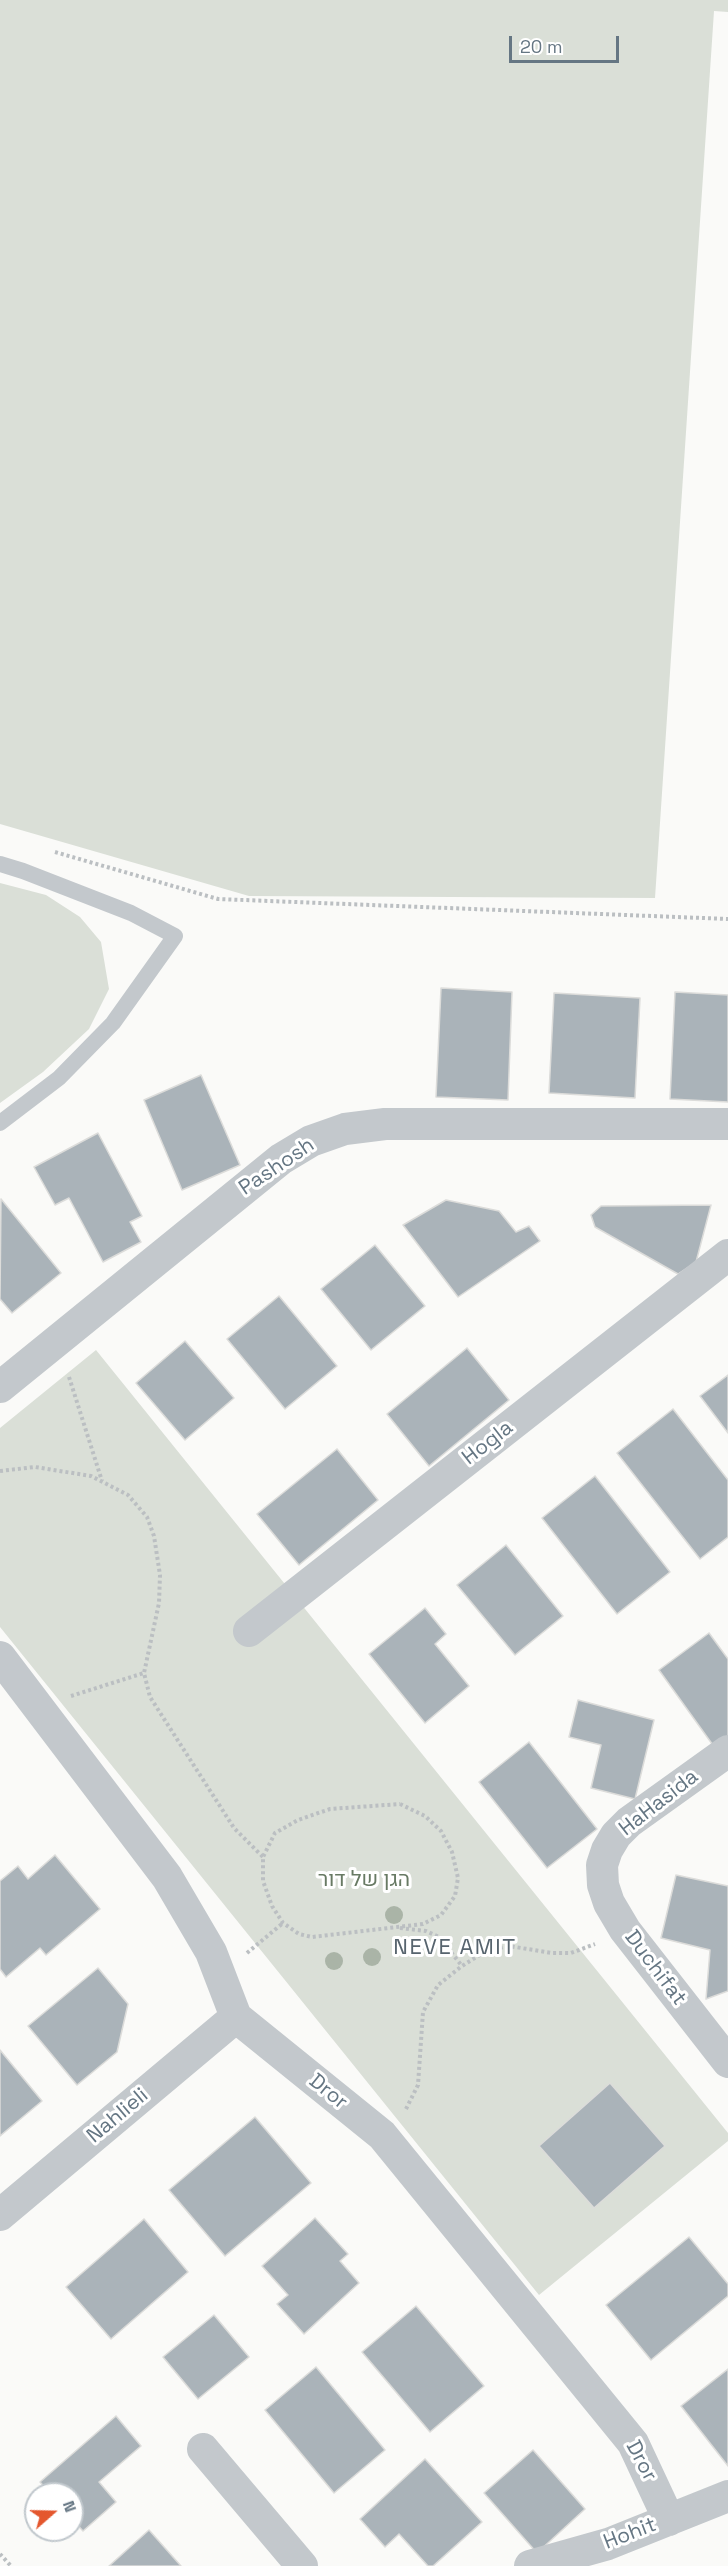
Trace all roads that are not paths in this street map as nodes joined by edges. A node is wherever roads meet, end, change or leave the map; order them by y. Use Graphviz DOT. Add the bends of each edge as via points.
graph roads {
  1 [pos="0,864"];
  2 [pos="0,1123"];
  3 [pos="728,1124"];
  4 [pos="728,1255"];
  5 [pos="0,1387"];
  6 [pos="249,1631"];
  7 [pos="0,1657"];
  8 [pos="728,1751"];
  9 [pos="602,1865"];
  10 [pos="236,2017"];
  11 [pos="728,2062"];
  12 [pos="0,2215"];
  13 [pos="203,2449"];
  14 [pos="728,2496"];
  15 [pos="669,2520"];
  16 [pos="302,2566"];
  17 [pos="530,2566"];
  1 -- 2 [label="lane" via="131,913 175,936 113,1023 59,1078"];
  3 -- 5 [label="street, Pashosh" via="385,1124 345,1129 311,1141 281,1159"];
  4 -- 6 [label="street, Hogla"];
  7 -- 10 [label="street" via="167,1877 221,1974"];
  8 -- 9 [label="street, HaHasida" via="629,1822 607,1850"];
  9 -- 11 [label="street, Duchifat" via="609,1903 625,1930"];
  10 -- 12 [label="street, Nahlieli"];
  10 -- 15 [label="street, Dror" via="382,2135 633,2443"];
  13 -- 16 [label="street"];
  14 -- 15 [label="street, Hohit"];
  15 -- 17 [label="street, Hohit" via="608,2544"];
}
